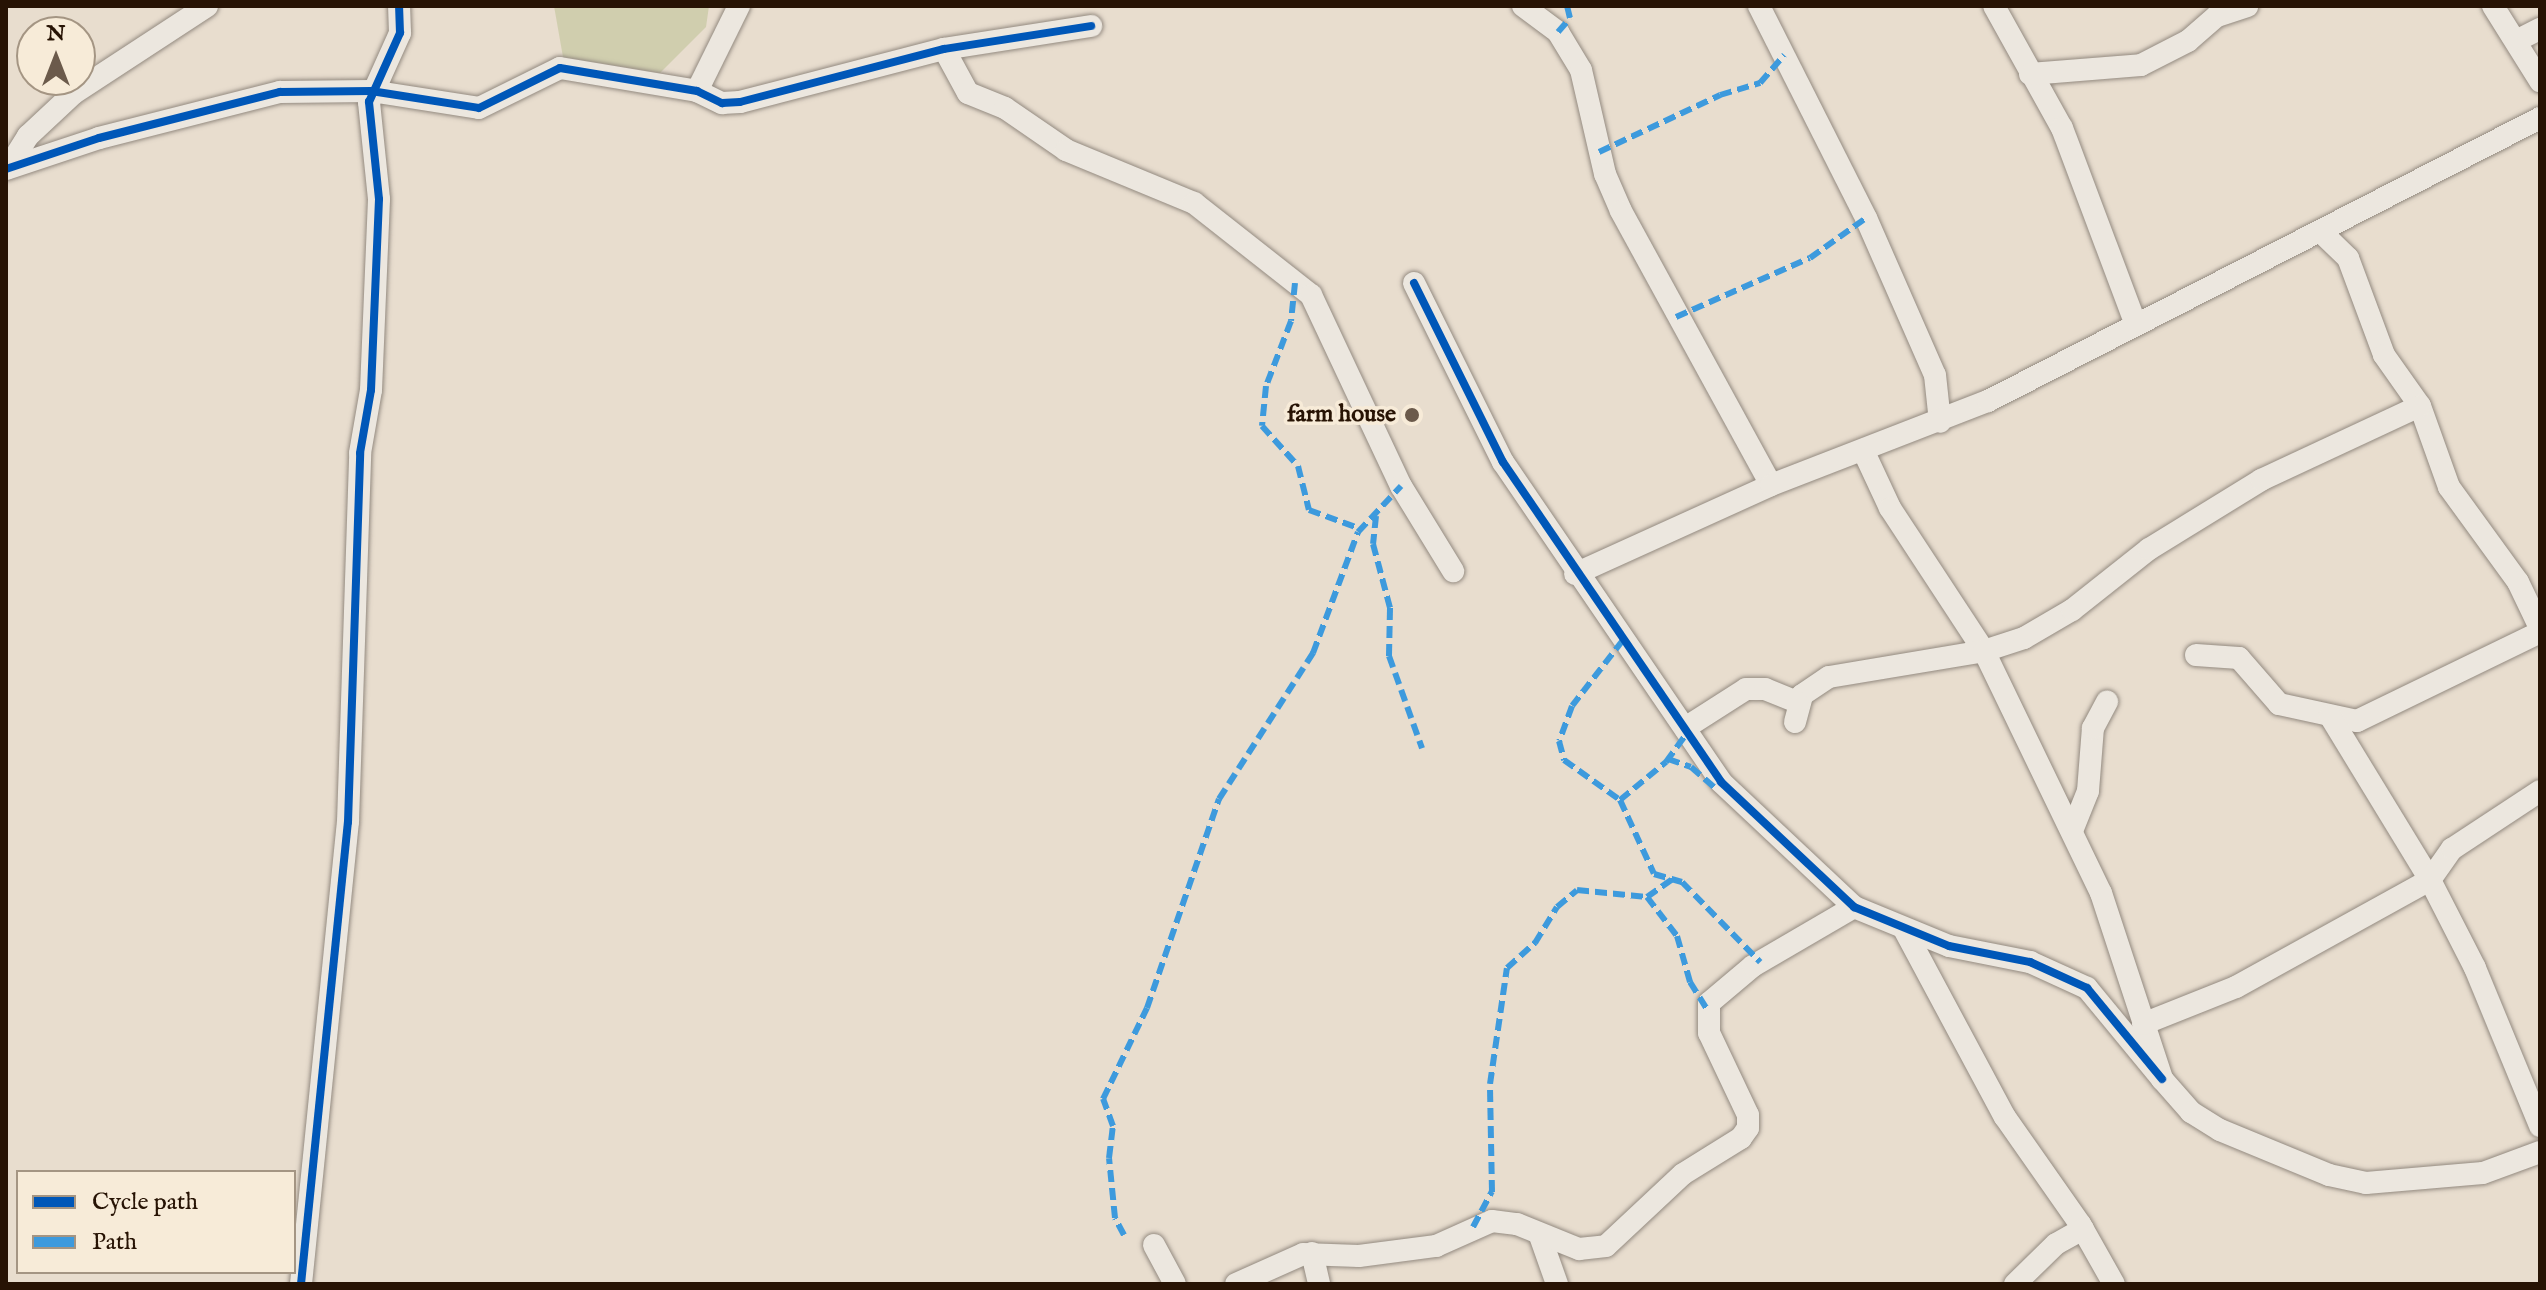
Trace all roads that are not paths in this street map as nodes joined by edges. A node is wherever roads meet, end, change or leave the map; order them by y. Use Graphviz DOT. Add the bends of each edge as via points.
graph roads {
  1 [pos="207,6"];
  2 [pos="399,6"];
  3 [pos="739,6"];
  4 [pos="1523,6"];
  5 [pos="1759,6"];
  6 [pos="1994,6"];
  7 [pos="2247,6"];
  8 [pos="2493,6"];
  9 [pos="2215,11"];
  10 [pos="1091,26"];
  11 [pos="2540,29"];
  12 [pos="2516,41"];
  13 [pos="944,49"];
  14 [pos="2030,74"];
  15 [pos="2540,81"];
  16 [pos="371,91"];
  17 [pos="697,91"];
  18 [pos="2540,118"];
  19 [pos="7,169"];
  20 [pos="2320,231"];
  21 [pos="1414,283"];
  22 [pos="2135,322"];
  23 [pos="2420,406"];
  24 [pos="1940,422"];
  25 [pos="1863,450"];
  26 [pos="1771,485"];
  27 [pos="1453,571"];
  28 [pos="1575,574"];
  29 [pos="2540,630"];
  30 [pos="1984,651"];
  31 [pos="2196,655"];
  32 [pos="2107,702"];
  33 [pos="2330,716"];
  34 [pos="1685,728"];
  35 [pos="2540,791"];
  36 [pos="2072,831"];
  37 [pos="2430,880"];
  38 [pos="1854,907"];
  39 [pos="1904,929"];
  40 [pos="2143,1024"];
  41 [pos="2162,1079"];
  42 [pos="2540,1126"];
  43 [pos="2540,1152"];
  44 [pos="2083,1229"];
  45 [pos="1540,1236"];
  46 [pos="1154,1245"];
  47 [pos="1312,1253"];
  48 [pos="301,1284"];
  49 [pos="1175,1284"];
  50 [pos="1236,1284"];
  51 [pos="1319,1284"];
  52 [pos="1557,1284"];
  53 [pos="2015,1284"];
  54 [pos="2114,1284"];
  1 -- 19 [label="street" via="74,93 36,127"];
  2 -- 16 [label="street" via="400,33"];
  3 -- 17 [label="street"];
  4 -- 26 [label="street" via="1558,32 1581,70 1605,174 1621,211"];
  5 -- 24 [label="street" via="1866,218 1935,375"];
  6 -- 14 [label="street"];
  7 -- 9 [label="street"];
  8 -- 12 [label="street"];
  9 -- 14 [label="street" via="2188,41 2141,65"];
  10 -- 13 [label="street"];
  11 -- 12 [label="street"];
  12 -- 15 [label="street"];
  13 -- 17 [label="street" via="754,99 722,103"];
  13 -- 27 [label="street" via="968,93 1012,112 1066,150 1194,203 1311,295 1401,486"];
  14 -- 22 [label="street" via="2062,128"];
  16 -- 17 [label="street" via="479,108 560,68"];
  16 -- 19 [label="street" via="280,92 236,100"];
  16 -- 48 [label="street" via="379,199 371,390 360,453 348,822"];
  18 -- 20 [label="street"];
  20 -- 22 [label="street"];
  20 -- 23 [label="street" via="2348,258 2384,355"];
  21 -- 28 [label="street" via="1503,462"];
  22 -- 24 [label="street"];
  23 -- 29 [label="street" via="2449,487 2518,582"];
  23 -- 30 [label="street" via="2261,480 2149,549 2072,610 2024,638"];
  24 -- 25 [label="street"];
  25 -- 26 [label="street"];
  25 -- 30 [label="street" via="1890,508"];
  26 -- 28 [label="street"];
  28 -- 34 [label="street"];
  29 -- 33 [label="street" via="2371,717"];
  30 -- 34 [label="street" via="1841,674 1809,689 1796,712 1765,689 1746,689"];
  30 -- 36 [label="street"];
  31 -- 33 [label="street" via="2239,658 2274,701"];
  32 -- 36 [label="street" via="2093,728 2088,791"];
  33 -- 37 [label="street"];
  34 -- 38 [label="street" via="1721,782"];
  35 -- 37 [label="street" via="2452,849"];
  36 -- 40 [label="street" via="2101,893"];
  37 -- 40 [label="street" via="2250,980"];
  37 -- 42 [label="street" via="2475,968"];
  38 -- 39 [label="street"];
  38 -- 45 [label="street" via="1753,966 1709,1003 1709,1033 1748,1115 1741,1138 1683,1174 1606,1246 1579,1249"];
  39 -- 41 [label="street" via="2067,976 2099,998 2127,1041"];
  39 -- 44 [label="street" via="2005,1117"];
  40 -- 41 [label="street"];
  41 -- 43 [label="street" via="2202,1122 2345,1180 2483,1173"];
  44 -- 53 [label="street" via="2056,1244"];
  44 -- 54 [label="street"];
  45 -- 47 [label="street" via="1517,1224 1492,1221 1436,1246 1359,1256"];
  45 -- 52 [label="street"];
  46 -- 49 [label="street"];
  47 -- 50 [label="street" via="1281,1260"];
  47 -- 51 [label="street"];
}
